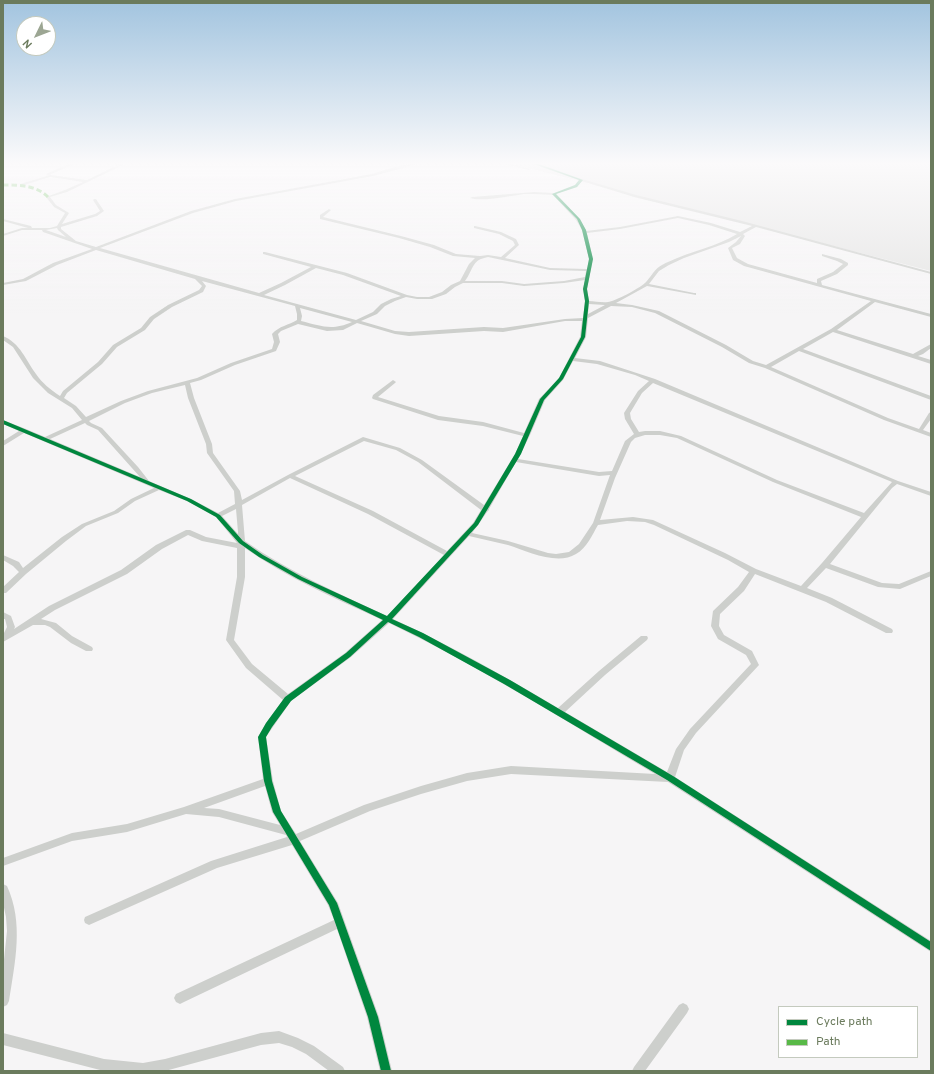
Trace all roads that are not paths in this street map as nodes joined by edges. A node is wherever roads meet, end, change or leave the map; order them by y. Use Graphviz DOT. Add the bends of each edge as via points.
graph roads {
  1 [pos="67,213"];
  2 [pos="100,213"];
  3 [pos="190,213"];
  4 [pos="325,213"];
  5 [pos="573,213"];
  6 [pos="704,213"];
  7 [pos="3,220"];
  8 [pos="59,226"];
  9 [pos="756,226"];
  10 [pos="476,227"];
  11 [pos="39,230"];
  12 [pos="584,232"];
  13 [pos="741,234"];
  14 [pos="3,235"];
  15 [pos="74,242"];
  16 [pos="98,248"];
  17 [pos="265,252"];
  18 [pos="824,255"];
  19 [pos="480,256"];
  20 [pos="502,259"];
  21 [pos="314,267"];
  22 [pos="931,273"];
  23 [pos="588,274"];
  24 [pos="197,278"];
  25 [pos="462,282"];
  26 [pos="3,284"];
  27 [pos="646,285"];
  28 [pos="820,286"];
  29 [pos="694,294"];
  30 [pos="259,295"];
  31 [pos="406,296"];
  32 [pos="874,301"];
  33 [pos="587,302"];
  34 [pos="611,304"];
  35 [pos="298,306"];
  36 [pos="931,316"];
  37 [pos="585,318"];
  38 [pos="360,321"];
  39 [pos="298,322"];
  40 [pos="833,330"];
  41 [pos="3,338"];
  42 [pos="3,345"];
  43 [pos="15,346"];
  44 [pos="931,346"];
  45 [pos="798,349"];
  46 [pos="915,355"];
  47 [pos="572,358"];
  48 [pos="931,362"];
  49 [pos="767,367"];
  50 [pos="653,380"];
  51 [pos="394,382"];
  52 [pos="187,383"];
  53 [pos="60,398"];
  54 [pos="931,398"];
  55 [pos="931,414"];
  56 [pos="85,420"];
  57 [pos="3,422"];
  58 [pos="24,430"];
  59 [pos="920,431"];
  60 [pos="636,434"];
  61 [pos="527,435"];
  62 [pos="931,435"];
  63 [pos="46,439"];
  64 [pos="3,444"];
  65 [pos="515,460"];
  66 [pos="614,473"];
  67 [pos="290,476"];
  68 [pos="146,481"];
  69 [pos="896,482"];
  70 [pos="160,487"];
  71 [pos="931,494"];
  72 [pos="238,504"];
  73 [pos="486,510"];
  74 [pos="218,516"];
  75 [pos="865,516"];
  76 [pos="596,523"];
  77 [pos="468,534"];
  78 [pos="241,544"];
  79 [pos="448,554"];
  80 [pos="3,557"];
  81 [pos="826,565"];
  82 [pos="754,571"];
  83 [pos="23,572"];
  84 [pos="931,573"];
  85 [pos="802,588"];
  86 [pos="3,591"];
  87 [pos="3,615"];
  88 [pos="388,619"];
  89 [pos="32,622"];
  90 [pos="889,631"];
  91 [pos="5,637"];
  92 [pos="644,638"];
  93 [pos="89,649"];
  94 [pos="288,699"];
  95 [pos="559,712"];
  96 [pos="670,778"];
  97 [pos="268,781"];
  98 [pos="184,811"];
  99 [pos="288,831"];
  100 [pos="293,840"];
  101 [pos="3,862"];
  102 [pos="3,889"];
  103 [pos="89,920"];
  104 [pos="340,922"];
  105 [pos="931,947"];
  106 [pos="180,998"];
  107 [pos="3,1001"];
  108 [pos="683,1009"];
  109 [pos="3,1039"];
  110 [pos="339,1071"];
  111 [pos="386,1071"];
  112 [pos="638,1071"];
  1 -- 8 [label="street"];
  2 -- 8 [label="street"];
  3 -- 16 [label="street"];
  4 -- 19 [label="street" via="321,218 400,237 454,255"];
  5 -- 12 [label="street"];
  6 -- 9 [label="street"];
  7 -- 11 [label="street"];
  8 -- 11 [label="street"];
  8 -- 15 [label="street"];
  9 -- 13 [label="street"];
  9 -- 22 [label="street"];
  10 -- 20 [label="street" via="516,240 517,245"];
  11 -- 14 [label="street" via="22,229"];
  11 -- 15 [label="street"];
  12 -- 13 [label="street" via="678,217"];
  12 -- 23 [label="street" via="590,259"];
  13 -- 27 [label="street" via="668,263 658,270"];
  13 -- 28 [label="street" via="742,239 730,248 735,259 746,265"];
  15 -- 16 [label="street"];
  16 -- 24 [label="street"];
  16 -- 26 [label="street" via="55,264 24,280"];
  17 -- 21 [label="street"];
  18 -- 28 [label="street" via="846,264 836,273 820,280"];
  19 -- 20 [label="street"];
  19 -- 25 [label="street" via="475,259"];
  20 -- 23 [label="street" via="550,270"];
  21 -- 30 [label="street"];
  21 -- 31 [label="street" via="345,274"];
  23 -- 25 [label="street" via="565,282 524,285"];
  23 -- 33 [label="street" via="585,289"];
  24 -- 30 [label="street"];
  24 -- 53 [label="street" via="204,286 200,291 170,306 152,318 143,329 115,346 100,363"];
  25 -- 31 [label="street" via="430,298"];
  27 -- 29 [label="street"];
  27 -- 34 [label="street"];
  28 -- 32 [label="street"];
  30 -- 35 [label="street"];
  31 -- 38 [label="street" via="392,300"];
  32 -- 36 [label="street"];
  32 -- 40 [label="street"];
  33 -- 34 [label="street"];
  33 -- 37 [label="street"];
  34 -- 37 [label="street"];
  34 -- 49 [label="street" via="657,312 751,362"];
  35 -- 38 [label="street"];
  35 -- 39 [label="street"];
  37 -- 38 [label="street" via="503,330 409,334"];
  37 -- 47 [label="street" via="583,337"];
  38 -- 39 [label="street" via="343,328 327,329"];
  39 -- 52 [label="street" via="275,334 277,342 274,350"];
  40 -- 45 [label="street"];
  40 -- 46 [label="street"];
  41 -- 43 [label="street"];
  42 -- 43 [label="street"];
  43 -- 53 [label="street" via="35,377"];
  44 -- 46 [label="street" via="921,354"];
  45 -- 49 [label="street"];
  45 -- 54 [label="street"];
  46 -- 48 [label="street"];
  47 -- 50 [label="street" via="598,362"];
  47 -- 61 [label="street" via="561,379 542,399"];
  49 -- 59 [label="street" via="886,419"];
  50 -- 60 [label="street" via="640,392 627,413"];
  50 -- 69 [label="street"];
  51 -- 61 [label="street" via="375,398 438,418 483,424"];
  52 -- 56 [label="street" via="140,395"];
  52 -- 72 [label="street" via="210,453 237,492"];
  53 -- 56 [label="street" via="74,407"];
  55 -- 59 [label="street"];
  56 -- 63 [label="street"];
  56 -- 68 [label="street" via="100,429"];
  57 -- 58 [label="street"];
  58 -- 63 [label="street"];
  58 -- 64 [label="street"];
  59 -- 62 [label="street"];
  60 -- 66 [label="street" via="628,440"];
  60 -- 75 [label="street" via="668,434 679,437 775,481"];
  61 -- 65 [label="street"];
  63 -- 68 [label="street"];
  65 -- 66 [label="street" via="598,474"];
  65 -- 73 [label="street"];
  66 -- 76 [label="street"];
  67 -- 72 [label="street"];
  67 -- 73 [label="street" via="362,439 398,449 420,461"];
  67 -- 79 [label="street" via="381,517"];
  68 -- 70 [label="street"];
  69 -- 71 [label="street"];
  69 -- 75 [label="street"];
  70 -- 74 [label="street"];
  70 -- 83 [label="street" via="133,500 116,512 84,525"];
  72 -- 74 [label="street"];
  72 -- 78 [label="street"];
  73 -- 77 [label="street"];
  74 -- 78 [label="street"];
  75 -- 81 [label="street"];
  76 -- 77 [label="street" via="580,548 572,554 560,556"];
  76 -- 82 [label="street" via="634,519 647,521 730,557"];
  77 -- 79 [label="street"];
  78 -- 88 [label="street" via="300,578"];
  78 -- 89 [label="street" via="204,539 188,532 159,547 124,572 52,608"];
  78 -- 94 [label="street" via="241,577 230,640 249,666"];
  79 -- 88 [label="street"];
  80 -- 83 [label="street" via="16,564"];
  81 -- 84 [label="street" via="881,585 900,587"];
  81 -- 85 [label="street"];
  82 -- 85 [label="street"];
  82 -- 96 [label="street" via="741,589 716,613 715,626 721,636 749,654 755,665 693,731 680,749"];
  83 -- 86 [label="street"];
  85 -- 90 [label="street"];
  87 -- 91 [label="street" via="8,618 12,627"];
  88 -- 94 [label="street" via="348,656"];
  88 -- 95 [label="street"];
  89 -- 91 [label="street"];
  89 -- 93 [label="street" via="45,622 57,627"];
  92 -- 95 [label="street"];
  94 -- 97 [label="street" via="262,737"];
  95 -- 96 [label="street"];
  96 -- 100 [label="street" via="511,770 487,773 420,790 367,808"];
  96 -- 105 [label="street"];
  97 -- 98 [label="street"];
  97 -- 99 [label="street" via="277,812"];
  98 -- 99 [label="street" via="219,813"];
  98 -- 101 [label="street" via="127,828 72,837"];
  99 -- 100 [label="street"];
  100 -- 103 [label="street" via="215,864"];
  100 -- 104 [label="street" via="325,889"];
  102 -- 107 [label="street" via="12,915 13,939"];
  104 -- 106 [label="street"];
  104 -- 111 [label="street" via="373,1018"];
  108 -- 112 [label="street"];
  109 -- 110 [label="street" via="104,1065 143,1069 261,1039 279,1037 310,1050"];
}
